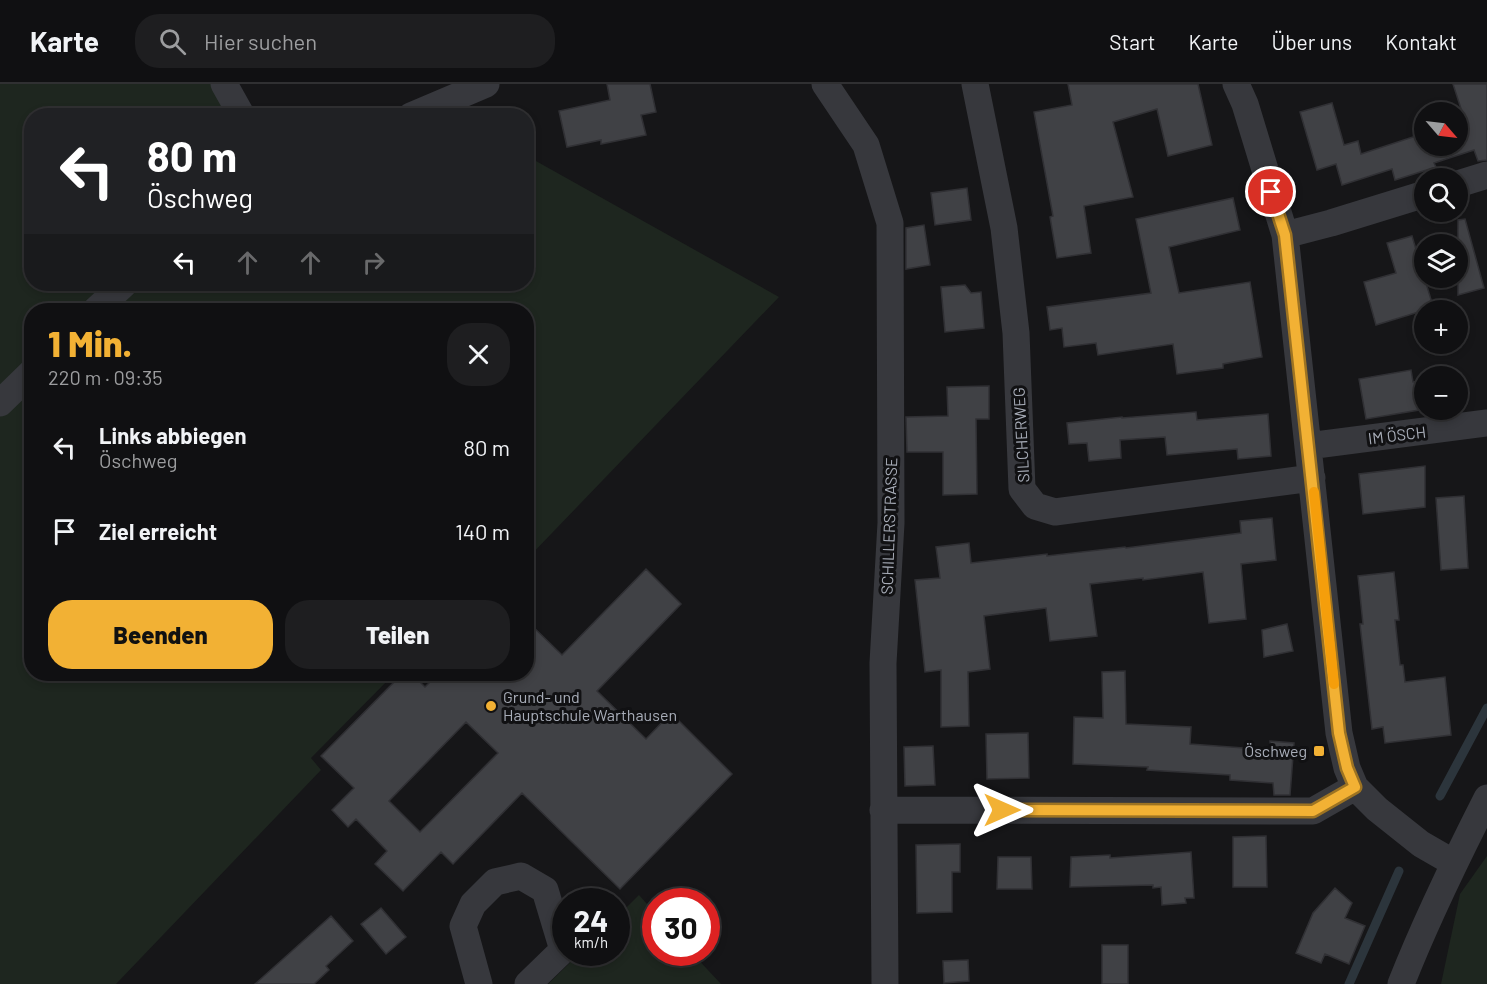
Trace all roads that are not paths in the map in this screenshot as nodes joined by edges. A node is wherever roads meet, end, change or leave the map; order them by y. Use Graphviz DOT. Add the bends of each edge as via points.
graph roads {
  1 [pos="224,84"];
  2 [pos="486,84"];
  3 [pos="825,84"];
  4 [pos="975,84"];
  5 [pos="1236,84"];
  6 [pos="238,108"];
  7 [pos="430,108"];
  8 [pos="1487,175"];
  9 [pos="1468,181"];
  10 [pos="1414,197"];
  11 [pos="1285,235"];
  12 [pos="116,291"];
  13 [pos="104,303"];
  14 [pos="24,380"];
  15 [pos="0,403"];
  16 [pos="1487,423"];
  17 [pos="1308,447"];
  18 [pos="1312,478"];
  19 [pos="1355,787"];
  20 [pos="1487,798"];
  21 [pos="883,810"];
  22 [pos="1454,863"];
  23 [pos="478,984"];
  24 [pos="528,984"];
  25 [pos="885,984"];
  26 [pos="1401,984"];
  1 -- 6 [label="street"];
  2 -- 7 [label="street"];
  3 -- 21 [label="street, SCHILLERSTRASSE" via="866,145 890,223 891,523 883,663"];
  4 -- 18 [label="street, SILCHERWEG" via="1005,228 1016,333 1022,489 1035,506 1054,512"];
  5 -- 11 [label="street"];
  8 -- 9 [label="street"];
  10 -- 11 [label="street"];
  11 -- 17 [label="street"];
  12 -- 13 [label="street"];
  14 -- 15 [label="street"];
  16 -- 17 [label="street, IM ÖSCH"];
  17 -- 18 [label="street"];
  18 -- 19 [label="street" via="1339,733"];
  19 -- 21 [label="street" via="1313,811"];
  19 -- 22 [label="street" via="1421,844"];
  20 -- 22 [label="street"];
  21 -- 25 [label="street, SCHILLERSTRASSE"];
  22 -- 26 [label="street"];
  23 -- 24 [label="street" via="464,926 473,904 495,882 521,876 545,890 563,950"];
}
